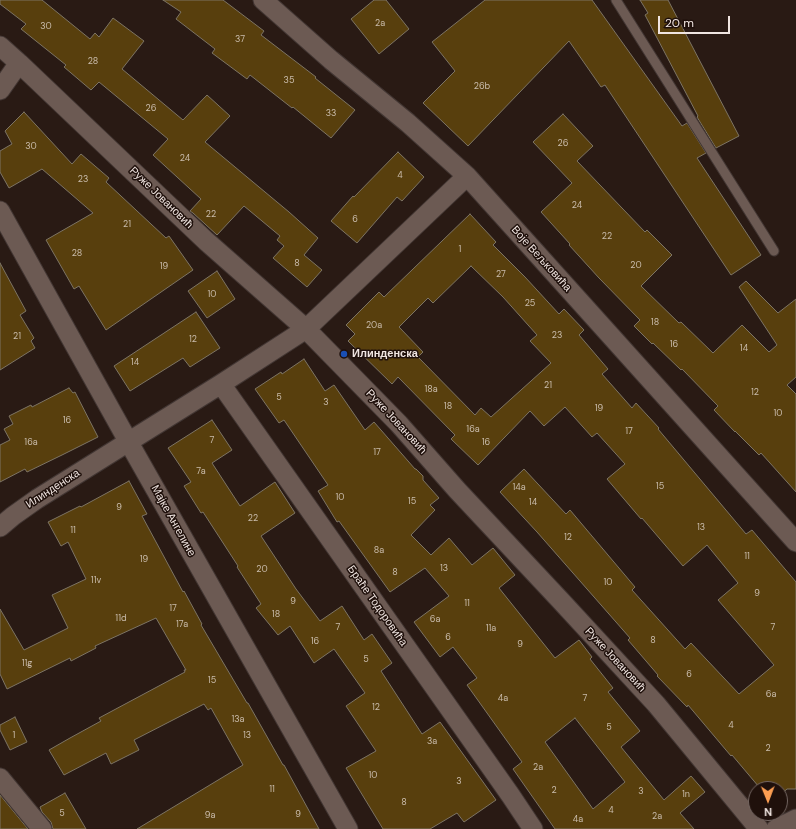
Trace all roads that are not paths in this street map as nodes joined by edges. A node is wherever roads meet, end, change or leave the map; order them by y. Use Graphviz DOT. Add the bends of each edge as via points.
graph roads {
  1 [pos="263,0"];
  2 [pos="616,0"];
  3 [pos="0,46"];
  4 [pos="19,63"];
  5 [pos="0,90"];
  6 [pos="467,176"];
  7 [pos="0,211"];
  8 [pos="774,251"];
  9 [pos="306,328"];
  10 [pos="221,384"];
  11 [pos="128,441"];
  12 [pos="0,527"];
  13 [pos="796,542"];
  14 [pos="0,778"];
  15 [pos="796,819"];
  16 [pos="42,829"];
  17 [pos="348,829"];
  18 [pos="533,829"];
  19 [pos="759,829"];
  20 [pos="776,829"];
  1 -- 6 [label="street, Воје Вељковића"];
  2 -- 8 [label="lane"];
  3 -- 4 [label="street, Руже Јовановић"];
  4 -- 5 [label="street"];
  4 -- 9 [label="street, Руже Јовановић" via="206,241"];
  6 -- 9 [label="street, Илинденска"];
  6 -- 13 [label="street, Воје Вељковића"];
  7 -- 11 [label="street, Мајке Ангелине"];
  9 -- 10 [label="street, Илинденска"];
  9 -- 19 [label="street, Руже Јовановић" via="399,424 656,704"];
  10 -- 11 [label="street, Илинденска"];
  10 -- 18 [label="street, Браће Тодоровића"];
  11 -- 12 [label="street, Илинденска" via="37,499"];
  11 -- 17 [label="street, Мајке Ангелине"];
  14 -- 16 [label="street"];
  15 -- 20 [label="street"];
}
